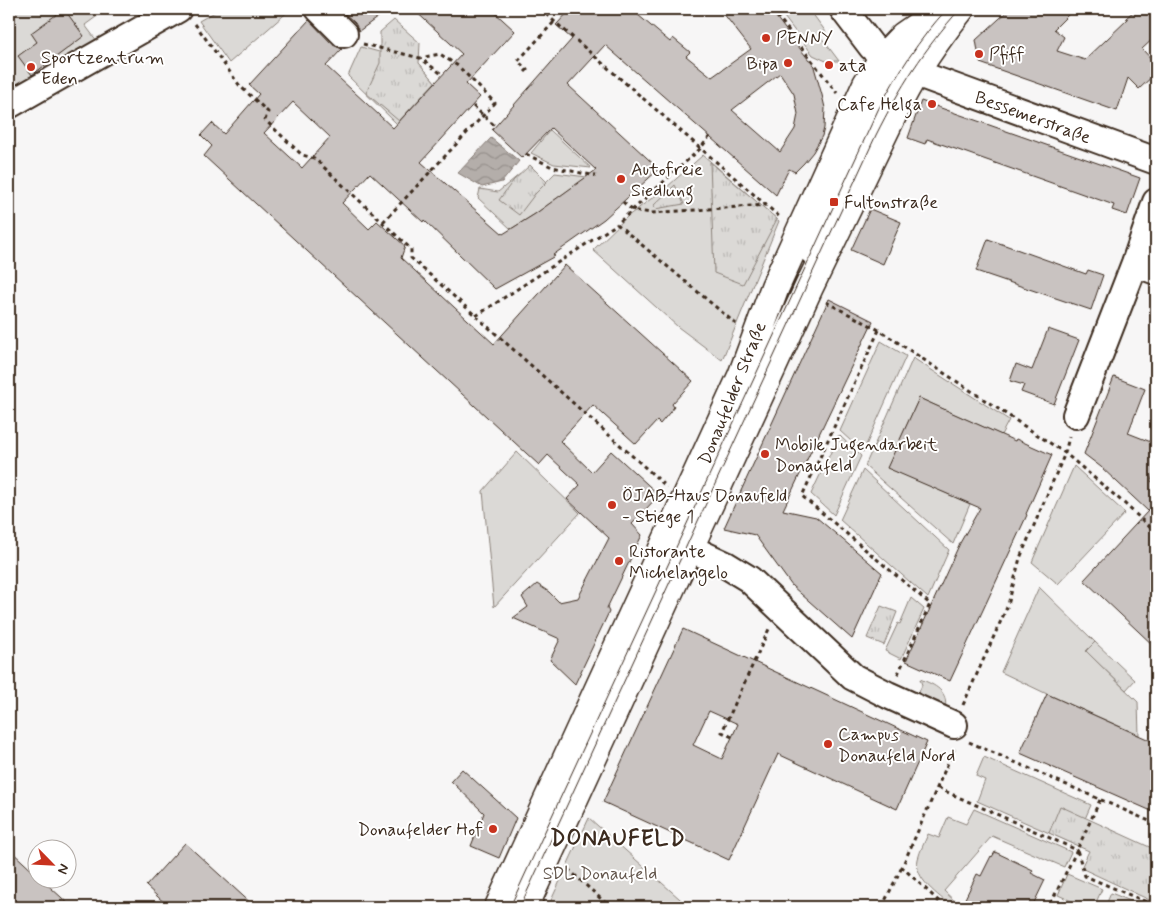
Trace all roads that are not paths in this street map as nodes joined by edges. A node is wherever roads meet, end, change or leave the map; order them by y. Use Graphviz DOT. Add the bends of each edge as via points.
graph roads {
  1 [pos="319,9"];
  2 [pos="843,9"];
  3 [pos="942,9"];
  4 [pos="951,9"];
  5 [pos="960,9"];
  6 [pos="184,13"];
  7 [pos="351,38"];
  8 [pos="902,67"];
  9 [pos="9,105"];
  10 [pos="1156,161"];
  11 [pos="1156,202"];
  12 [pos="1146,267"];
  13 [pos="1076,415"];
  14 [pos="679,543"];
  15 [pos="957,731"];
  16 [pos="499,907"];
  17 [pos="510,907"];
  18 [pos="524,907"];
  1 -- 7 [label="street"];
  2 -- 8 [label="street" via="872,48"];
  3 -- 8 [label="main road, Donaufelder Straße" via="904,36"];
  4 -- 8 [label="street, Donaufelder Straße" via="925,35"];
  5 -- 8 [label="main road, Donaufelder Straße" via="934,42"];
  6 -- 9 [label="street"];
  8 -- 10 [label="street, Bessemerstraße"];
  8 -- 14 [label="main road, Donaufelder Straße" via="809,287"];
  8 -- 14 [label="main road, Donaufelder Straße" via="867,84 771,296"];
  11 -- 12 [label="street"];
  12 -- 13 [label="street"];
  14 -- 15 [label="street" via="748,578 854,677"];
  14 -- 16 [label="main road, Donaufelder Straße"];
  14 -- 17 [label="street, Donaufelder Straße"];
  14 -- 18 [label="main road, Donaufelder Straße"];
}
